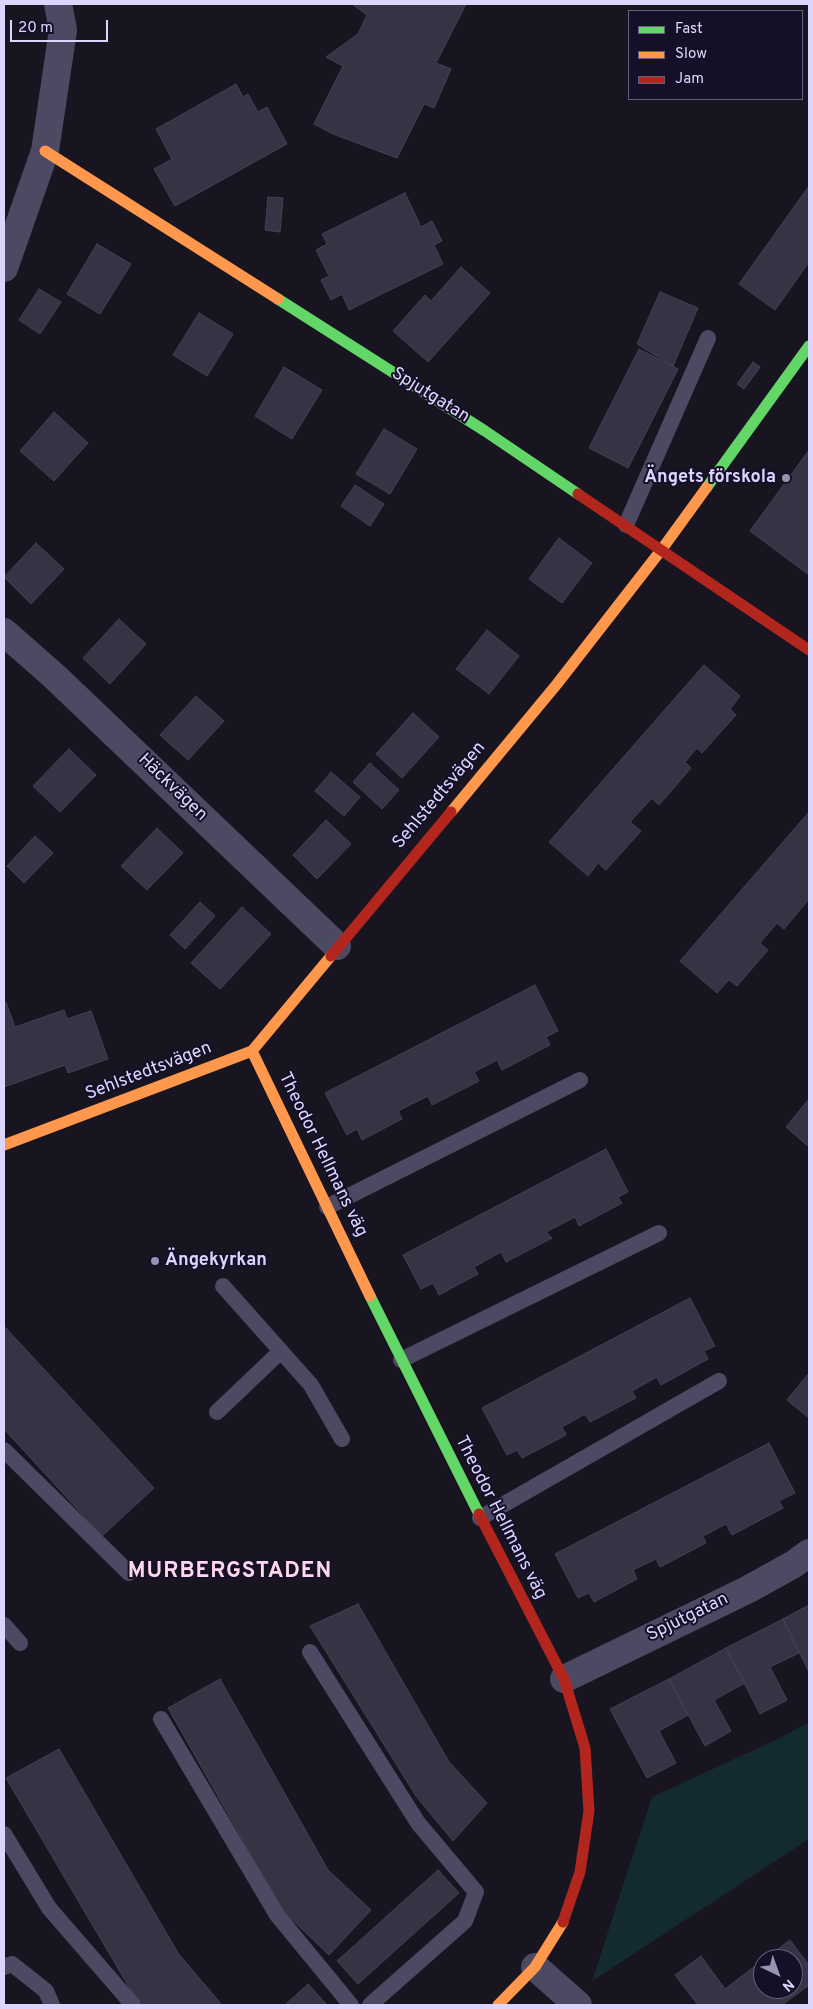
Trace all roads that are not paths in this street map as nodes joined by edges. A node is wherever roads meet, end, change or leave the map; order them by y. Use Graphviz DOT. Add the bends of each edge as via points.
graph roads {
  1 [pos="58,4"];
  2 [pos="45,151"];
  3 [pos="4,268"];
  4 [pos="708,338"];
  5 [pos="809,346"];
  6 [pos="626,525"];
  7 [pos="662,549"];
  8 [pos="4,632"];
  9 [pos="809,650"];
  10 [pos="338,946"];
  11 [pos="252,1051"];
  12 [pos="580,1080"];
  13 [pos="4,1145"];
  14 [pos="327,1206"];
  15 [pos="659,1233"];
  16 [pos="223,1286"];
  17 [pos="281,1351"];
  18 [pos="401,1360"];
  19 [pos="719,1381"];
  20 [pos="216,1412"];
  21 [pos="342,1438"];
  22 [pos="4,1450"];
  23 [pos="480,1518"];
  24 [pos="809,1553"];
  25 [pos="129,1573"];
  26 [pos="4,1625"];
  27 [pos="20,1644"];
  28 [pos="310,1652"];
  29 [pos="564,1679"];
  30 [pos="161,1719"];
  31 [pos="4,1834"];
  32 [pos="4,1967"];
  33 [pos="535,1967"];
  34 [pos="52,2005"];
  35 [pos="133,2005"];
  36 [pos="352,2005"];
  37 [pos="370,2005"];
  38 [pos="498,2005"];
  39 [pos="578,2005"];
  1 -- 2 [label="street" via="63,30"];
  2 -- 3 [label="street"];
  2 -- 6 [label="street, Spjutgatan" via="485,431"];
  4 -- 6 [label="lane"];
  5 -- 7 [label="street, Sehlstedtsvägen"];
  6 -- 7 [label="street, Spjutgatan"];
  7 -- 9 [label="street, Spjutgatan"];
  7 -- 10 [label="street, Sehlstedtsvägen" via="557,684"];
  8 -- 10 [label="street, Häckvägen"];
  10 -- 11 [label="street, Sehlstedtsvägen"];
  11 -- 13 [label="street, Sehlstedtsvägen"];
  11 -- 14 [label="street, Theodor Hellmans väg"];
  12 -- 14 [label="lane"];
  14 -- 18 [label="street, Theodor Hellmans väg"];
  15 -- 18 [label="lane"];
  16 -- 17 [label="lane"];
  17 -- 20 [label="lane"];
  17 -- 21 [label="lane" via="311,1385"];
  18 -- 23 [label="street, Theodor Hellmans väg"];
  19 -- 23 [label="lane"];
  22 -- 25 [label="lane"];
  23 -- 29 [label="street, Theodor Hellmans väg"];
  24 -- 29 [label="street, Spjutgatan" via="747,1590"];
  26 -- 27 [label="lane"];
  28 -- 37 [label="lane" via="418,1823 476,1892 464,1921"];
  29 -- 33 [label="street, Theodor Hellmans väg" via="585,1748 589,1811 580,1872 564,1920"];
  30 -- 36 [label="lane" via="278,1915"];
  31 -- 35 [label="lane" via="49,1908"];
  32 -- 34 [label="lane" via="12,1964 46,1991"];
  33 -- 38 [label="street, Theodor Hellmans väg"];
  33 -- 39 [label="street"];
}
